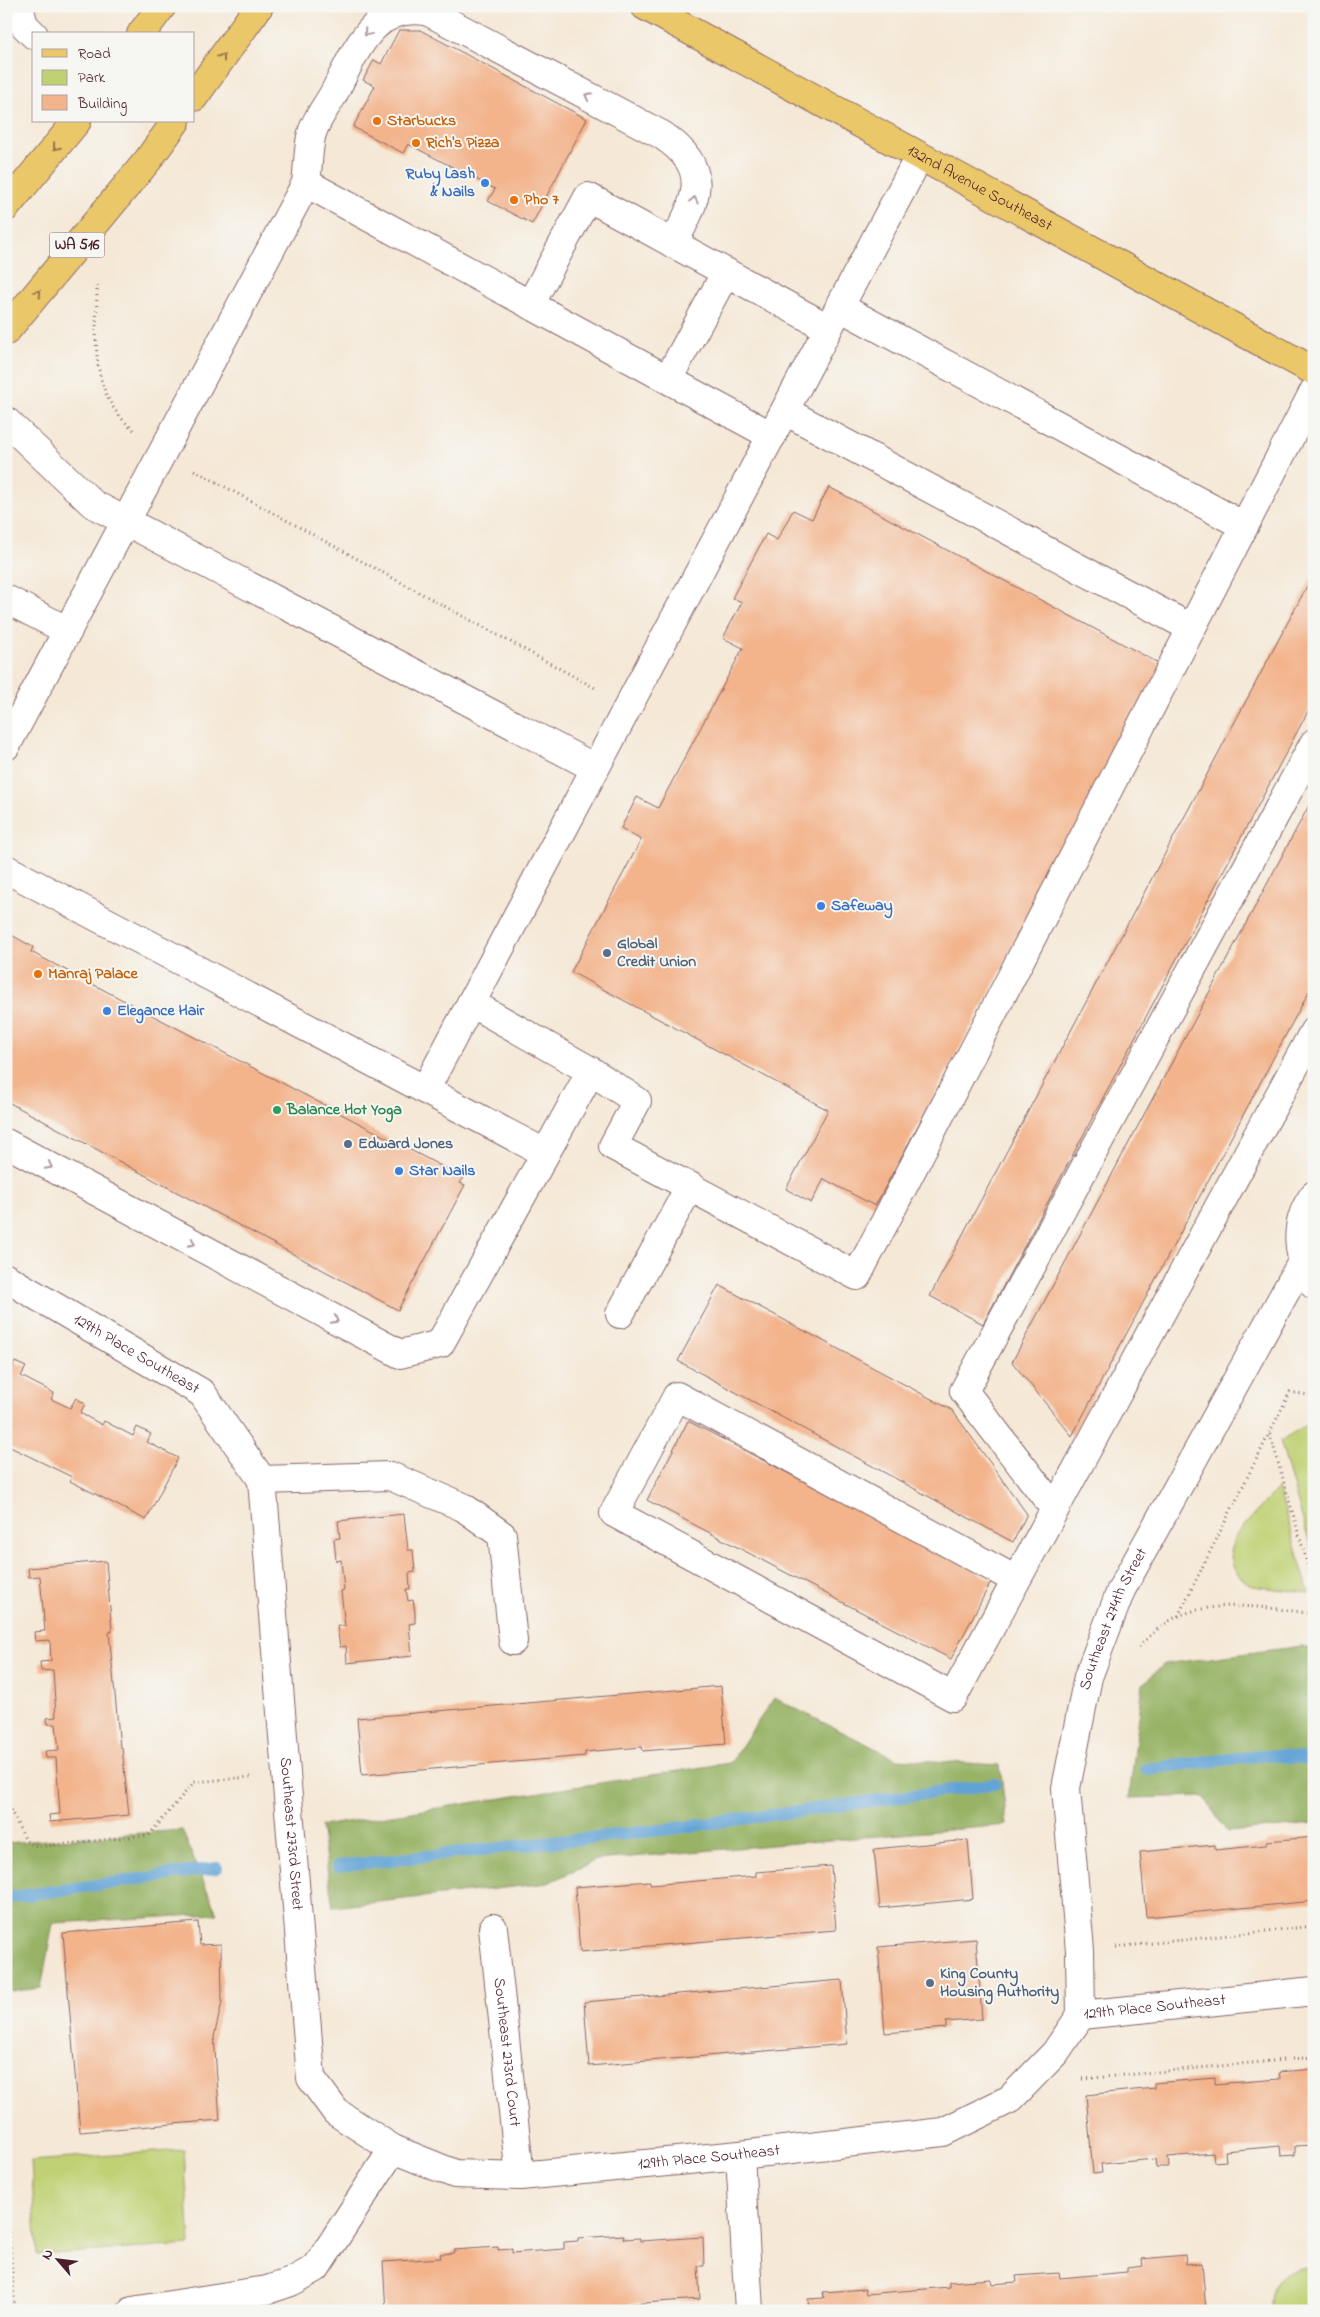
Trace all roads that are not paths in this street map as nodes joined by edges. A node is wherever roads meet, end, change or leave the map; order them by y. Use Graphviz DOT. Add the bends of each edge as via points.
graph roads {
  1 [pos="19,6"];
  2 [pos="162,6"];
  3 [pos="258,6"];
  4 [pos="644,6"];
  5 [pos="143,32"];
  6 [pos="32,33"];
  7 [pos="195,96"];
  8 [pos="76,122"];
  9 [pos="175,122"];
  10 [pos="919,157"];
  11 [pos="306,183"];
  12 [pos="6,207"];
  13 [pos="673,244"];
  14 [pos="726,272"];
  15 [pos="530,305"];
  16 [pos="834,317"];
  17 [pos="6,331"];
  18 [pos="1314,371"];
  19 [pos="668,379"];
  20 [pos="1314,391"];
  21 [pos="785,411"];
  22 [pos="6,421"];
  23 [pos="772,436"];
  24 [pos="127,521"];
  25 [pos="1244,526"];
  26 [pos="6,599"];
  27 [pos="1191,628"];
  28 [pos="68,631"];
  29 [pos="1314,743"];
  30 [pos="6,746"];
  31 [pos="595,768"];
  32 [pos="6,869"];
  33 [pos="471,1003"];
  34 [pos="1314,1031"];
  35 [pos="591,1071"];
  36 [pos="425,1090"];
  37 [pos="6,1143"];
  38 [pos="545,1152"];
  39 [pos="690,1186"];
  40 [pos="1314,1195"];
  41 [pos="1308,1274"];
  42 [pos="6,1278"];
  43 [pos="620,1314"];
  44 [pos="262,1480"];
  45 [pos="1055,1509"];
  46 [pos="1016,1580"];
  47 [pos="513,1641"];
  48 [pos="493,1928"];
  49 [pos="1314,1991"];
  50 [pos="1081,2015"];
  51 [pos="393,2149"];
  52 [pos="740,2155"];
  53 [pos="520,2176"];
  54 [pos="132,2311"];
  55 [pos="749,2311"];
  1 -- 6 [label="street" via="24,25"];
  2 -- 5 [label="main road"];
  7 -- 3 [label="main road, one-way"];
  4 -- 10 [label="main road, 132nd Avenue Southeast"];
  8 -- 12 [label="main road, one-way"];
  17 -- 9 [label="main road, WA 516, one-way" via="148,160"];
  10 -- 16 [label="street"];
  10 -- 18 [label="main road, 132nd Avenue Southeast"];
  13 -- 11 [label="street, one-way" via="692,208 696,186 694,171 677,145 429,12 414,8 397,10 378,21 364,36 311,136"];
  11 -- 15 [label="street"];
  11 -- 24 [label="street"];
  13 -- 14 [label="street"];
  13 -- 15 [label="street" via="588,197"];
  14 -- 16 [label="street"];
  14 -- 19 [label="street"];
  15 -- 19 [label="street"];
  16 -- 21 [label="street"];
  16 -- 25 [label="street"];
  19 -- 23 [label="street"];
  20 -- 25 [label="street"];
  21 -- 23 [label="street"];
  21 -- 27 [label="street"];
  22 -- 24 [label="street" via="93,504"];
  23 -- 31 [label="street"];
  24 -- 28 [label="street"];
  24 -- 31 [label="street"];
  25 -- 27 [label="street"];
  26 -- 28 [label="street"];
  27 -- 39 [label="street" via="857,1276"];
  28 -- 30 [label="street"];
  29 -- 45 [label="street" via="964,1391"];
  31 -- 33 [label="street"];
  32 -- 36 [label="street"];
  33 -- 35 [label="street"];
  33 -- 36 [label="street"];
  34 -- 45 [label="street"];
  35 -- 38 [label="street"];
  35 -- 39 [label="street" via="637,1101 613,1146"];
  36 -- 38 [label="street"];
  37 -- 38 [label="street, one-way" via="400,1354 440,1344"];
  39 -- 43 [label="street"];
  40 -- 41 [label="street, Southeast 274th Street" via="1302,1217 1298,1240"];
  41 -- 50 [label="street, Southeast 274th Street" via="1121,1590 1088,1677 1066,1788 1080,1951"];
  42 -- 44 [label="street, 129th Place Southeast" via="202,1393"];
  44 -- 47 [label="street" via="390,1476 463,1506 502,1535"];
  44 -- 51 [label="street, Southeast 273rd Street" via="311,2078 336,2112"];
  45 -- 46 [label="street"];
  46 -- 46 [label="street" via="953,1697 614,1513 678,1396"];
  48 -- 53 [label="street, Southeast 273rd Court"];
  49 -- 50 [label="street, 129th Place Southeast"];
  50 -- 52 [label="street, 129th Place Southeast" via="1055,2053 1010,2099 944,2132"];
  51 -- 53 [label="street, 129th Place Southeast" via="454,2174"];
  51 -- 54 [label="street" via="316,2268 291,2282 266,2290"];
  52 -- 53 [label="street, 129th Place Southeast"];
  52 -- 55 [label="street"];
}
